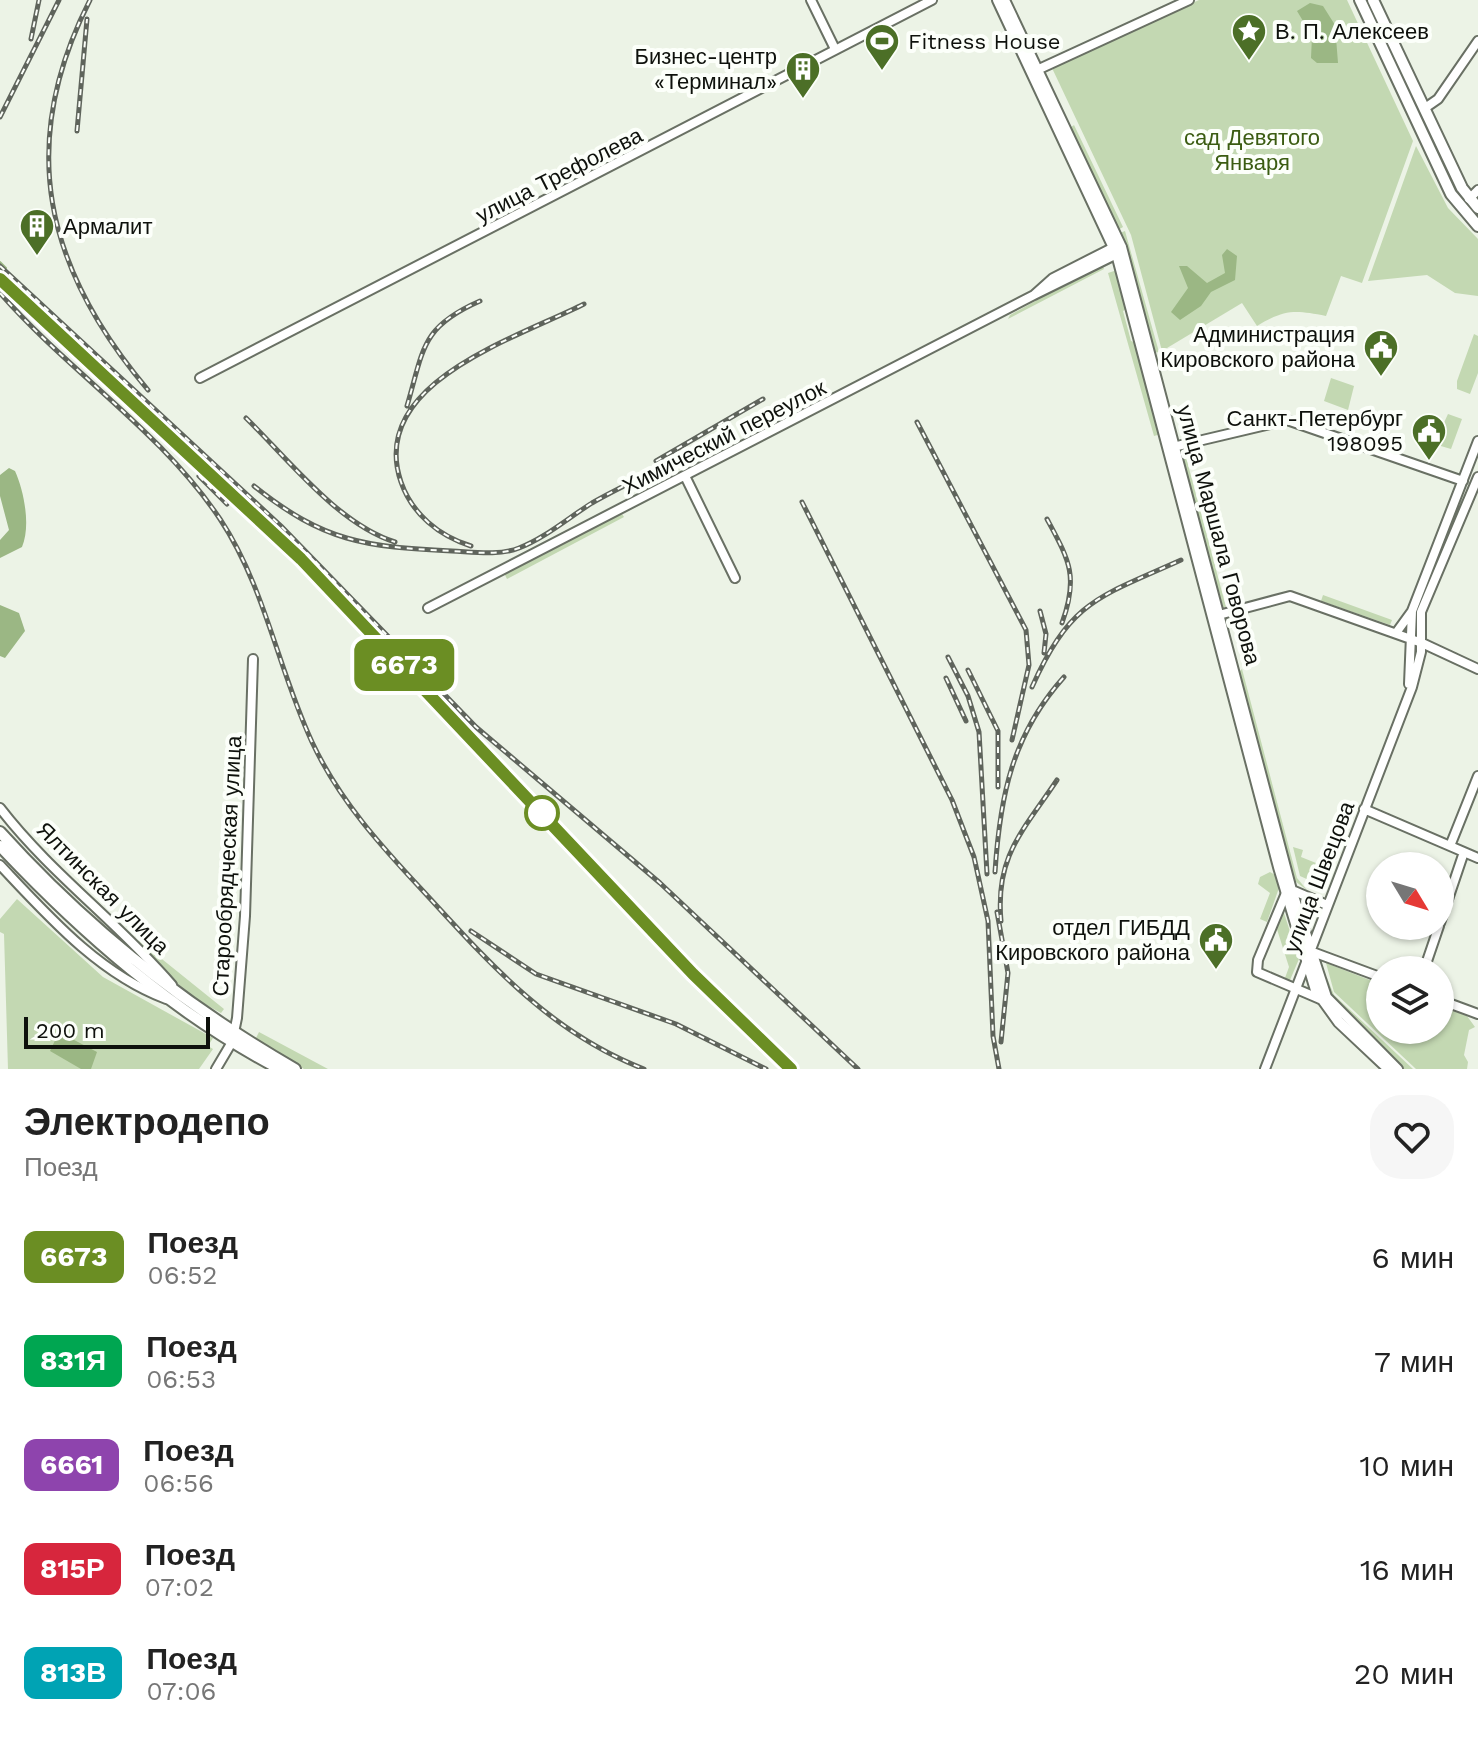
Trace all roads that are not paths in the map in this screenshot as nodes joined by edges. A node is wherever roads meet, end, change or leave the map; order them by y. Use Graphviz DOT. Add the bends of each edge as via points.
graph roads {
  1 [pos="811,0"];
  2 [pos="932,0"];
  3 [pos="998,0"];
  4 [pos="1005,0"];
  5 [pos="1189,0"];
  6 [pos="1360,0"];
  7 [pos="1373,0"];
  8 [pos="1478,41"];
  9 [pos="835,49"];
  10 [pos="1036,71"];
  11 [pos="1425,108"];
  12 [pos="1478,190"];
  13 [pos="1469,199"];
  14 [pos="1478,208"];
  15 [pos="1478,226"];
  16 [pos="1117,249"];
  17 [pos="200,378"];
  18 [pos="1478,441"];
  19 [pos="1171,447"];
  20 [pos="1475,459"];
  21 [pos="1478,477"];
  22 [pos="686,478"];
  23 [pos="1463,481"];
  24 [pos="735,578"];
  25 [pos="428,608"];
  26 [pos="1412,611"];
  27 [pos="1216,615"];
  28 [pos="1396,633"];
  29 [pos="1409,638"];
  30 [pos="1422,643"];
  31 [pos="253,659"];
  32 [pos="1478,669"];
  33 [pos="1407,697"];
  34 [pos="1478,776"];
  35 [pos="0,808"];
  36 [pos="1364,809"];
  37 [pos="0,832"];
  38 [pos="0,846"];
  39 [pos="1450,846"];
  40 [pos="1464,852"];
  41 [pos="1478,858"];
  42 [pos="22,862"];
  43 [pos="0,865"];
  44 [pos="1454,882"];
  45 [pos="1289,891"];
  46 [pos="1327,905"];
  47 [pos="1308,956"];
  48 [pos="1366,973"];
  49 [pos="1295,990"];
  50 [pos="178,999"];
  51 [pos="1320,999"];
  52 [pos="1454,1005"];
  53 [pos="1478,1014"];
  54 [pos="233,1037"];
  55 [pos="216,1069"];
  56 [pos="280,1069"];
  57 [pos="295,1069"];
  58 [pos="1265,1069"];
  59 [pos="1389,1069"];
  60 [pos="1398,1069"];
  1 -- 9 [label="street"];
  2 -- 9 [label="street, улица Трефолева"];
  3 -- 10 [label="main road, улица Маршала Говорова"];
  4 -- 10 [label="street, улица Маршала Говорова"];
  5 -- 10 [label="street"];
  6 -- 15 [label="main road" via="1451,194"];
  7 -- 11 [label="main road"];
  8 -- 11 [label="street" via="1438,99"];
  9 -- 17 [label="street, улица Трефолева"];
  10 -- 16 [label="main road, улица Маршала Говорова"];
  11 -- 13 [label="main road"];
  12 -- 13 [label="street"];
  13 -- 14 [label="main road"];
  16 -- 19 [label="main road, улица Маршала Говорова"];
  16 -- 22 [label="street, Химический переулок" via="1053,278 1034,295"];
  18 -- 20 [label="street, улица Швецова"];
  19 -- 23 [label="street" via="1287,420"];
  19 -- 27 [label="main road, улица Маршала Говорова"];
  20 -- 23 [label="street, улица Швецова"];
  21 -- 30 [label="street, улица Швецова" via="1421,612"];
  22 -- 24 [label="street"];
  22 -- 25 [label="street, Химический переулок"];
  23 -- 26 [label="street, улица Швецова"];
  26 -- 28 [label="street"];
  26 -- 29 [label="street, улица Швецова"];
  27 -- 28 [label="street" via="1290,596"];
  27 -- 45 [label="main road, улица Маршала Говорова"];
  28 -- 29 [label="street"];
  29 -- 30 [label="street"];
  29 -- 33 [label="street, улица Швецова"];
  30 -- 32 [label="street"];
  30 -- 33 [label="street, улица Швецова"];
  31 -- 54 [label="street, Старообрядческая улица" via="245,916"];
  33 -- 36 [label="street, улица Швецова"];
  34 -- 39 [label="street"];
  35 -- 50 [label="street, Ялтинская улица" via="51,865 142,949"];
  36 -- 39 [label="street"];
  36 -- 46 [label="street, улица Швецова"];
  37 -- 42 [label="main road"];
  38 -- 42 [label="main road"];
  39 -- 40 [label="street"];
  40 -- 41 [label="street"];
  40 -- 44 [label="street"];
  42 -- 50 [label="main road"];
  43 -- 50 [label="street" via="112,971 131,984"];
  45 -- 46 [label="street"];
  45 -- 47 [label="main road, улица Маршала Говорова"];
  45 -- 49 [label="street" via="1257,972"];
  46 -- 47 [label="street, улица Швецова"];
  47 -- 48 [label="street"];
  47 -- 49 [label="street, улица Швецова"];
  47 -- 51 [label="main road, улица Маршала Говорова"];
  47 -- 60 [label="street, улица Маршала Говорова" via="1334,1007"];
  49 -- 51 [label="street"];
  49 -- 58 [label="street, улица Швецова"];
  50 -- 54 [label="main road"];
  51 -- 59 [label="main road, улица Маршала Говорова"];
  52 -- 53 [label="street"];
  54 -- 55 [label="street, Старообрядческая улица"];
  54 -- 56 [label="main road"];
  54 -- 57 [label="main road"];
}
